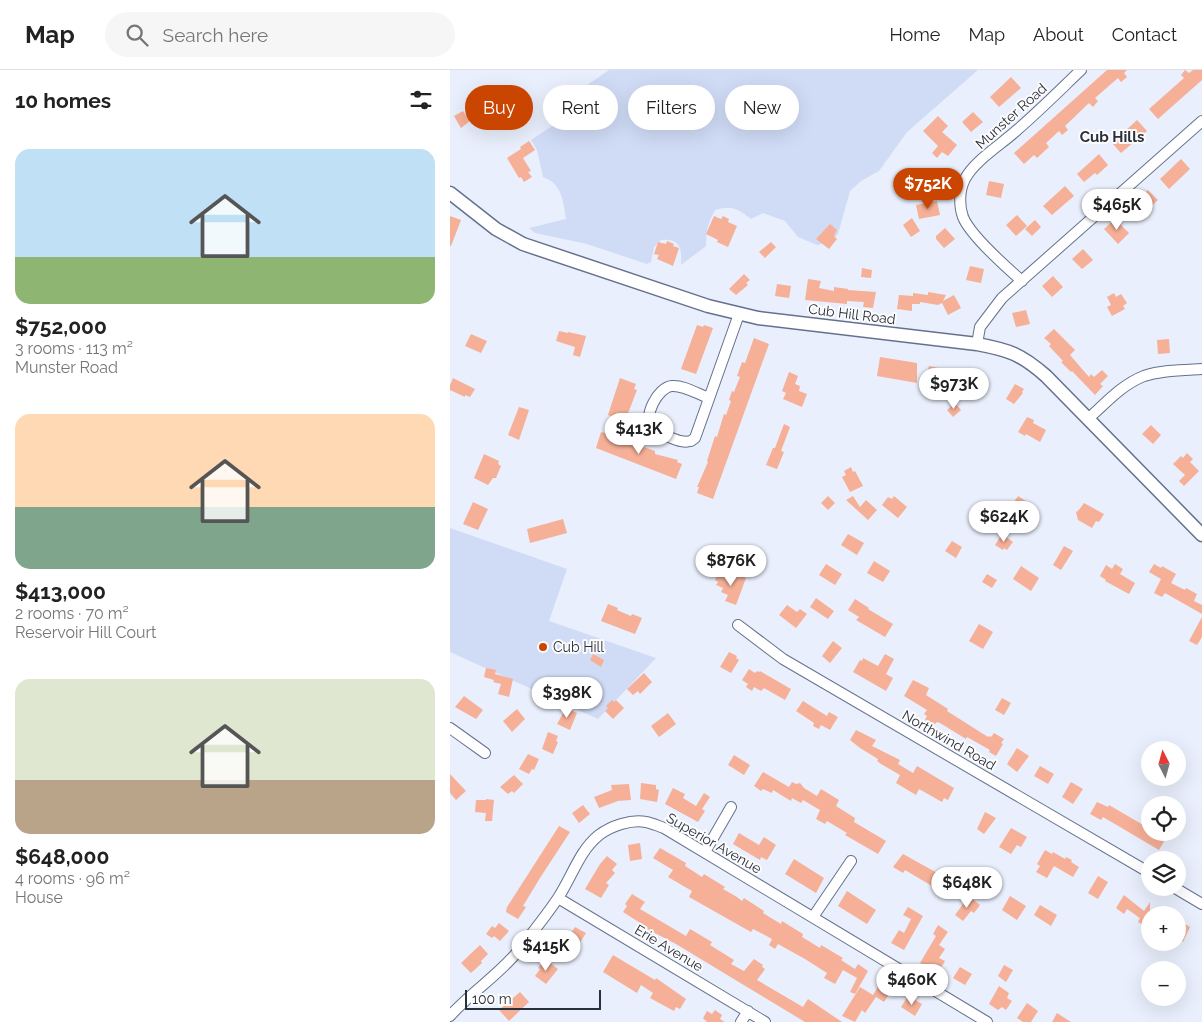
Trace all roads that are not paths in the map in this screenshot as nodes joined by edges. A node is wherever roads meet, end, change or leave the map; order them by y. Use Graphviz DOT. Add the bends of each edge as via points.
graph roads {
  1 [pos="1081,70"];
  2 [pos="1202,121"];
  3 [pos="450,193"];
  4 [pos="1022,281"];
  5 [pos="739,314"];
  6 [pos="977,344"];
  7 [pos="1202,369"];
  8 [pos="709,398"];
  9 [pos="1088,419"];
  10 [pos="1202,535"];
  11 [pos="738,625"];
  12 [pos="450,728"];
  13 [pos="485,753"];
  14 [pos="731,807"];
  15 [pos="705,852"];
  16 [pos="851,860"];
  17 [pos="1141,868"];
  18 [pos="1186,895"];
  19 [pos="558,898"];
  20 [pos="1202,904"];
  21 [pos="813,917"];
  22 [pos="748,1011"];
  23 [pos="450,1016"];
  24 [pos="741,1022"];
  25 [pos="765,1022"];
  26 [pos="988,1022"];
  1 -- 4 [label="street, Munster Road" via="975,166 962,187 962,211 968,226"];
  2 -- 4 [label="street"];
  3 -- 5 [label="street, Cub Hill Road" via="496,229 523,244 687,300"];
  4 -- 6 [label="street" via="1002,298 980,327"];
  5 -- 6 [label="street, Cub Hill Road"];
  5 -- 8 [label="street"];
  6 -- 9 [label="street, Cub Hill Road" via="1023,357"];
  7 -- 9 [label="street" via="1145,376 1118,392"];
  8 -- 8 [label="street" via="676,386 665,388 657,395 648,417 649,424 658,433 680,441 691,441 695,438"];
  9 -- 10 [label="street, Cub Hill Road"];
  11 -- 17 [label="street, Northwind Road" via="788,662"];
  12 -- 13 [label="street"];
  14 -- 15 [label="street"];
  15 -- 19 [label="street, Superior Avenue" via="664,828 646,822 613,827 588,846"];
  15 -- 21 [label="street, Superior Avenue"];
  16 -- 21 [label="street"];
  18 -- 20 [label="street"];
  19 -- 22 [label="street, Erie Avenue"];
  19 -- 23 [label="street, Superior Avenue" via="517,952"];
  21 -- 26 [label="street, Superior Avenue"];
  22 -- 24 [label="street"];
  22 -- 25 [label="street, Erie Avenue"];
}
